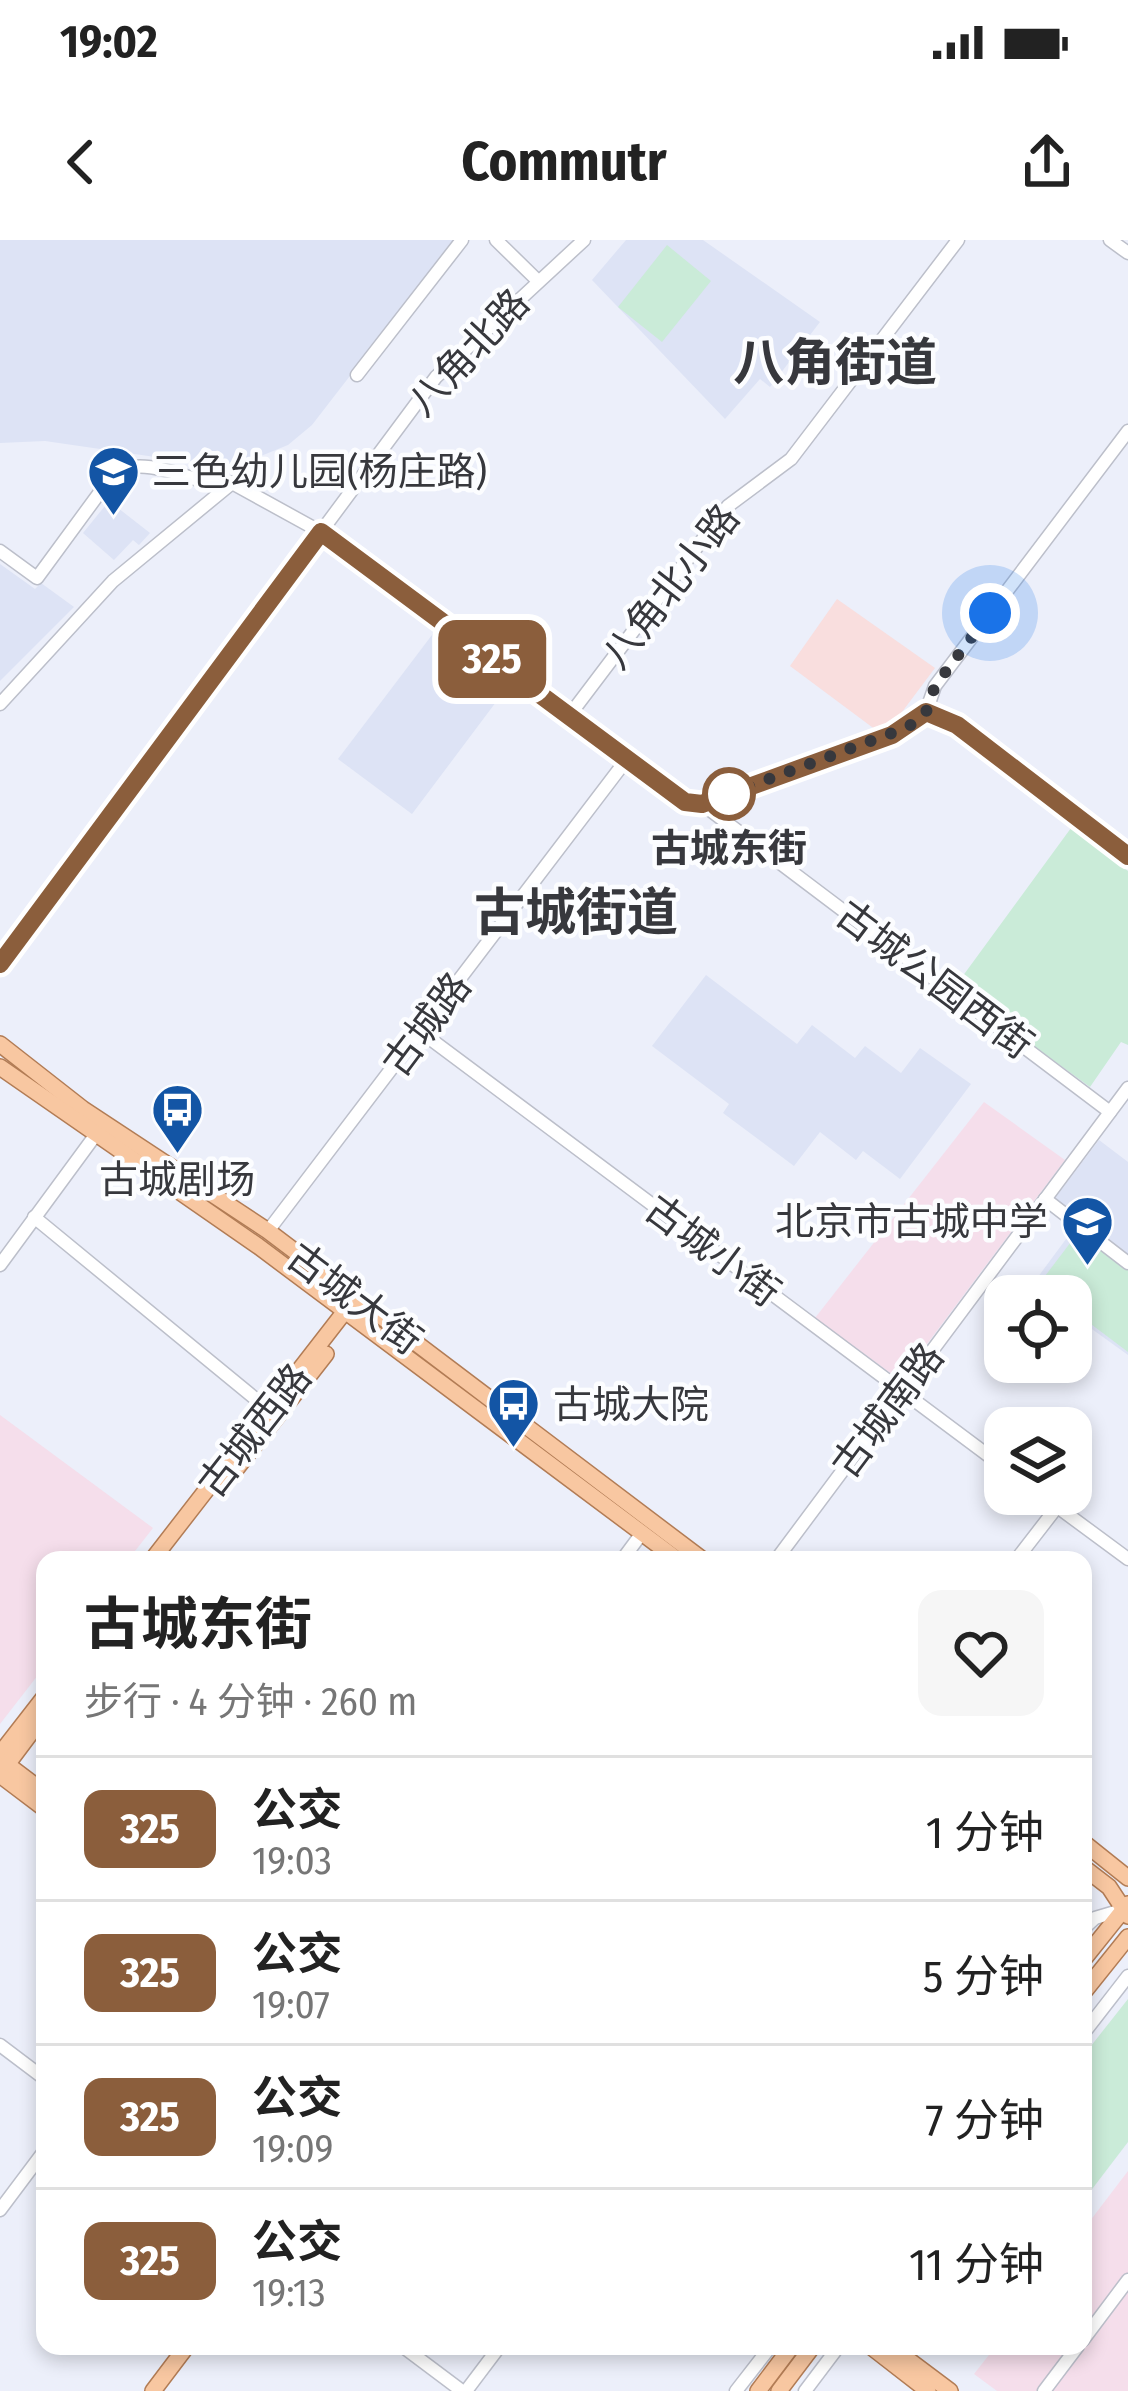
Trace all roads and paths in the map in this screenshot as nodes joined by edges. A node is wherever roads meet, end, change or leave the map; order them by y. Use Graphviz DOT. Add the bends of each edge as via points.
graph roads {
  1 [pos="462,240"];
  2 [pos="496,240"];
  3 [pos="584,240"];
  4 [pos="958,240"];
  5 [pos="1109,240"];
  6 [pos="1128,253"];
  7 [pos="536,279"];
  8 [pos="357,375"];
  9 [pos="1128,431"];
  10 [pos="226,487"];
  11 [pos="321,532"];
  12 [pos="0,551"];
  13 [pos="0,704"];
  14 [pos="926,712"];
  15 [pos="569,716"];
  16 [pos="627,759"];
  17 [pos="702,804"];
  18 [pos="1128,856"];
  19 [pos="0,964"];
  20 [pos="421,1032"];
  21 [pos="0,1044"];
  22 [pos="0,1067"];
  23 [pos="1128,1088"];
  24 [pos="1110,1112"];
  25 [pos="94,1137"];
  26 [pos="1045,1198"];
  27 [pos="34,1216"];
  28 [pos="268,1232"];
  29 [pos="1128,1263"];
  30 [pos="0,1265"];
  31 [pos="354,1308"];
  32 [pos="901,1391"];
  33 [pos="269,1410"];
  34 [pos="984,1452"];
  35 [pos="1051,1515"];
  36 [pos="1068,1515"];
  37 [pos="641,1533"];
  38 [pos="159,1551"];
  39 [pos="172,1551"];
  40 [pos="628,1551"];
  41 [pos="666,1551"];
  42 [pos="691,1551"];
  43 [pos="783,1551"];
  44 [pos="1023,1551"];
  45 [pos="1128,1559"];
  46 [pos="36,1710"];
  47 [pos="36,1724"];
  48 [pos="1,1765"];
  49 [pos="36,1787"];
  50 [pos="36,1799"];
  51 [pos="1092,1849"];
  52 [pos="1092,1874"];
  53 [pos="1128,1878"];
  54 [pos="1126,1910"];
  55 [pos="1092,1921"];
  56 [pos="1128,1937"];
  57 [pos="1092,1950"];
  58 [pos="1128,1976"];
  59 [pos="1092,1983"];
  60 [pos="1092,2022"];
  61 [pos="0,2045"];
  62 [pos="36,2072"];
  63 [pos="36,2162"];
  64 [pos="0,2210"];
  65 [pos="1128,2280"];
  66 [pos="1092,2328"];
  67 [pos="180,2355"];
  68 [pos="414,2355"];
  69 [pos="493,2355"];
  70 [pos="764,2355"];
  71 [pos="785,2355"];
  72 [pos="807,2355"];
  73 [pos="832,2355"];
  74 [pos="882,2355"];
  75 [pos="902,2355"];
  76 [pos="1072,2355"];
  77 [pos="153,2391"];
  78 [pos="464,2391"];
  79 [pos="736,2391"];
  80 [pos="758,2391"];
  81 [pos="779,2391"];
  82 [pos="806,2391"];
  83 [pos="928,2391"];
  84 [pos="950,2391"];
  85 [pos="1044,2391"];
  1 -- 8 [label="street"];
  2 -- 7 [label="street"];
  3 -- 7 [label="street, 八角北路"];
  4 -- 15 [label="street, 八角北小路" via="791,460 728,506"];
  5 -- 6 [label="street"];
  7 -- 11 [label="street, 八角北路" via="436,377"];
  9 -- 14 [label="street" via="935,686"];
  10 -- 11 [label="street" via="232,482 266,498"];
  10 -- 12 [label="street" via="126,465 37,578"];
  10 -- 13 [label="street" via="113,581"];
  11 -- 15 [label="street"];
  11 -- 19 [label="street, 八角北路"];
  14 -- 17 [label="street" via="892,735"];
  14 -- 18 [label="street" via="957,725"];
  15 -- 16 [label="street"];
  16 -- 17 [label="street" via="685,802"];
  16 -- 20 [label="street, 古城路"];
  17 -- 24 [label="street, 古城公园西街"];
  20 -- 28 [label="street, 古城路"];
  20 -- 32 [label="street, 古城小街"];
  21 -- 28 [label="main road, 古城大街"];
  22 -- 25 [label="main road, 古城大街"];
  23 -- 24 [label="street, 古城南路"];
  24 -- 26 [label="street, 古城南路"];
  25 -- 27 [label="street"];
  25 -- 31 [label="main road, 古城大街"];
  26 -- 29 [label="street"];
  26 -- 32 [label="street, 古城南路"];
  27 -- 30 [label="street"];
  27 -- 33 [label="street"];
  28 -- 31 [label="main road, 古城大街"];
  31 -- 33 [label="main road, 古城西路"];
  31 -- 37 [label="main road, 古城大街"];
  31 -- 39 [label="main road, 古城西路"];
  31 -- 42 [label="main road, 古城大街"];
  32 -- 34 [label="street, 古城小街"];
  32 -- 43 [label="street, 古城南路"];
  33 -- 38 [label="main road, 古城西路"];
  35 -- 44 [label="street"];
  36 -- 45 [label="street"];
  37 -- 40 [label="street"];
  37 -- 41 [label="main road, 古城大街"];
  46 -- 48 [label="main road"];
  47 -- 48 [label="main road"];
  48 -- 49 [label="main road"];
  48 -- 50 [label="main road"];
  51 -- 53 [label="main road"];
  52 -- 54 [label="main road"];
  54 -- 55 [label="street"];
  54 -- 57 [label="main road"];
  56 -- 59 [label="main road"];
  58 -- 60 [label="street"];
  61 -- 62 [label="street"];
  63 -- 64 [label="street"];
  65 -- 66 [label="street"];
  67 -- 77 [label="main road"];
  68 -- 78 [label="street"];
  69 -- 78 [label="street"];
  70 -- 79 [label="street"];
  71 -- 80 [label="main road"];
  72 -- 81 [label="main road"];
  73 -- 82 [label="street"];
  74 -- 83 [label="main road"];
  75 -- 84 [label="main road"];
  76 -- 85 [label="street"];
}
